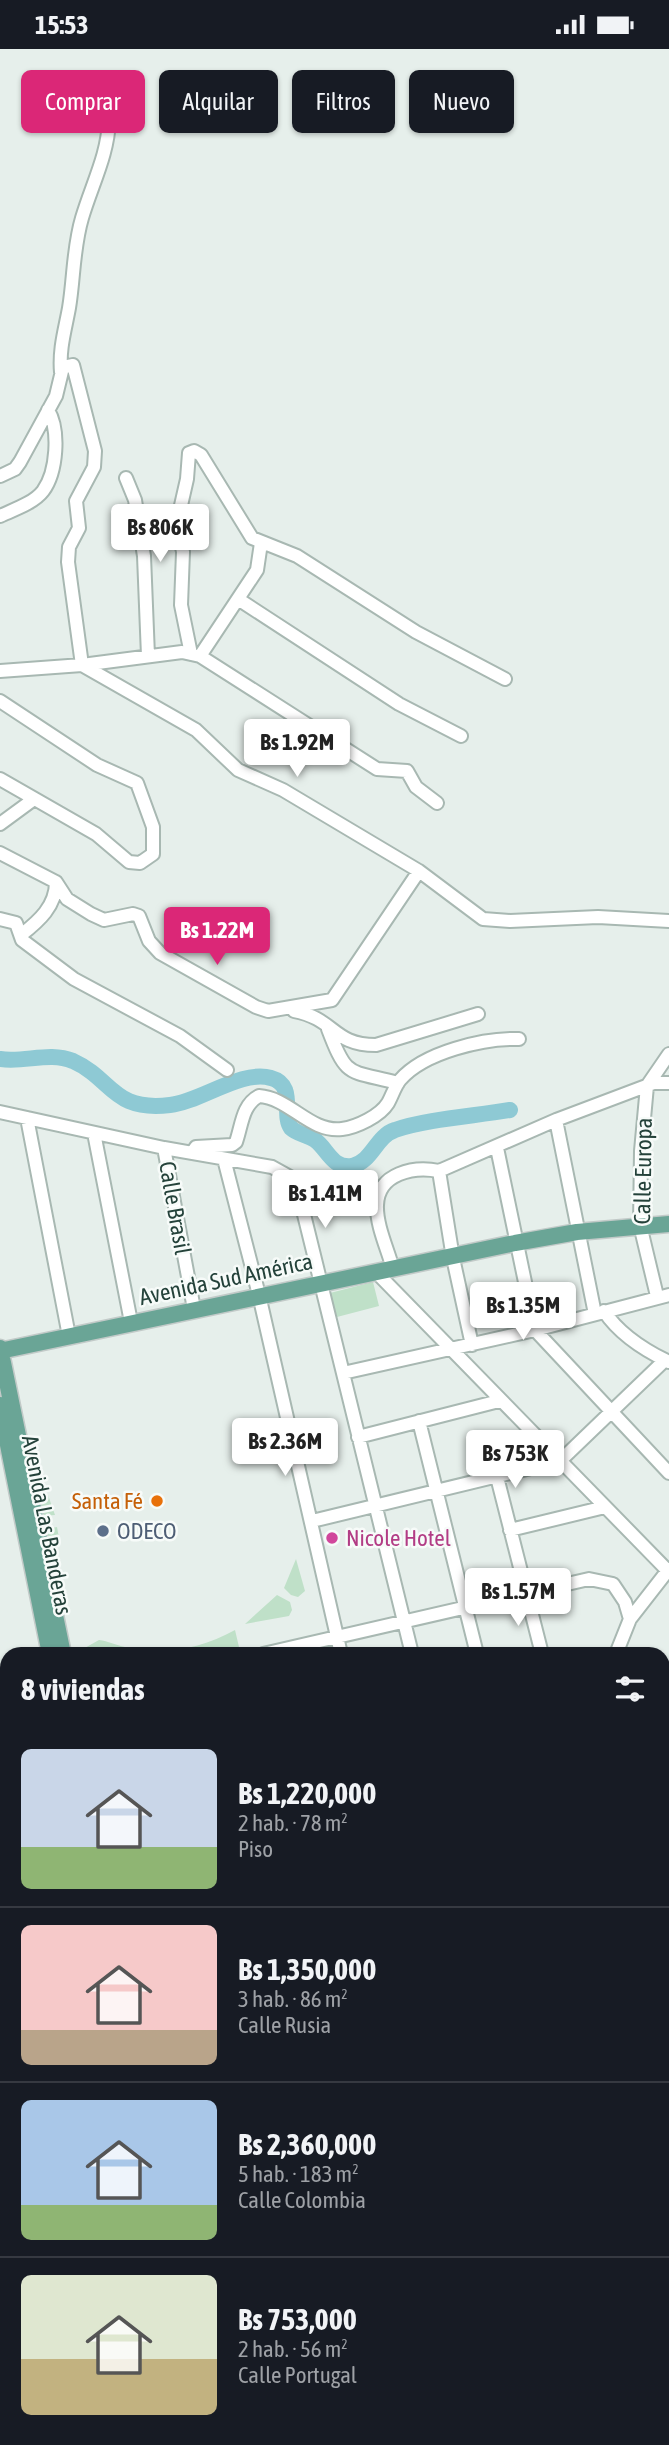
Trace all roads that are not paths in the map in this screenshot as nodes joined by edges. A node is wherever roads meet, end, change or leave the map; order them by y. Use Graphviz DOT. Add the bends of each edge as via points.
graph roads {
  1 [pos="108,133"];
  2 [pos="61,372"];
  3 [pos="48,410"];
  4 [pos="0,476"];
  5 [pos="126,478"];
  6 [pos="0,516"];
  7 [pos="261,543"];
  8 [pos="238,599"];
  9 [pos="195,655"];
  10 [pos="148,656"];
  11 [pos="82,665"];
  12 [pos="0,671"];
  13 [pos="505,679"];
  14 [pos="0,701"];
  15 [pos="461,736"];
  16 [pos="0,779"];
  17 [pos="34,799"];
  18 [pos="437,803"];
  19 [pos="0,824"];
  20 [pos="0,853"];
  21 [pos="419,871"];
  22 [pos="56,882"];
  23 [pos="0,919"];
  24 [pos="669,921"];
  25 [pos="21,935"];
  26 [pos="284,1009"];
  27 [pos="478,1014"];
  28 [pos="325,1022"];
  29 [pos="519,1039"];
  30 [pos="669,1054"];
  31 [pos="227,1069"];
  32 [pos="398,1083"];
  33 [pos="669,1083"];
  34 [pos="647,1086"];
  35 [pos="0,1112"];
  36 [pos="27,1118"];
  37 [pos="556,1120"];
  38 [pos="94,1133"];
  39 [pos="164,1148"];
  40 [pos="496,1148"];
  41 [pos="191,1153"];
  42 [pos="224,1159"];
  43 [pos="439,1171"];
  44 [pos="640,1224"];
  45 [pos="669,1224"];
  46 [pos="577,1232"];
  47 [pos="515,1244"];
  48 [pos="453,1258"];
  49 [pos="393,1269"];
  50 [pos="376,1272"];
  51 [pos="321,1283"];
  52 [pos="259,1295"];
  53 [pos="663,1295"];
  54 [pos="194,1309"];
  55 [pos="599,1313"];
  56 [pos="131,1322"];
  57 [pos="535,1331"];
  58 [pos="69,1336"];
  59 [pos="472,1345"];
  60 [pos="450,1349"];
  61 [pos="0,1350"];
  62 [pos="667,1361"];
  63 [pos="343,1373"];
  64 [pos="499,1401"];
  65 [pos="0,1405"];
  66 [pos="609,1411"];
  67 [pos="419,1421"];
  68 [pos="358,1437"];
  69 [pos="3,1439"];
  70 [pos="560,1461"];
  71 [pos="667,1467"];
  72 [pos="497,1477"];
  73 [pos="437,1492"];
  74 [pos="375,1506"];
  75 [pos="605,1507"];
  76 [pos="312,1521"];
  77 [pos="510,1530"];
  78 [pos="669,1571"];
  79 [pos="527,1594"];
  80 [pos="466,1608"];
  81 [pos="630,1619"];
  82 [pos="404,1623"];
  83 [pos="338,1639"];
  84 [pos="48,1647"];
  85 [pos="62,1647"];
  86 [pos="298,1647"];
  87 [pos="340,1647"];
  88 [pos="410,1647"];
  89 [pos="475,1647"];
  90 [pos="540,1647"];
  91 [pos="619,1647"];
  1 -- 2 [label="street" via="72,262"];
  2 -- 3 [label="street"];
  2 -- 11 [label="street" via="67,364 77,371 95,451 94,467 76,501 79,529 68,555"];
  3 -- 4 [label="street" via="15,469"];
  3 -- 6 [label="street" via="57,442 44,490"];
  5 -- 10 [label="street" via="135,500 144,556"];
  7 -- 8 [label="street" via="257,570"];
  7 -- 9 [label="street" via="245,529 201,455 189,453 177,523 183,552 181,605"];
  7 -- 13 [label="street" via="297,556 416,632"];
  8 -- 9 [label="street"];
  8 -- 15 [label="street" via="387,697"];
  9 -- 10 [label="street"];
  9 -- 18 [label="street" via="377,769 407,771 416,787"];
  10 -- 11 [label="street"];
  11 -- 12 [label="street"];
  11 -- 21 [label="street" via="196,730 238,770 283,790"];
  14 -- 17 [label="street" via="97,765 137,783 153,827 153,854 140,863 129,862 96,834"];
  16 -- 17 [label="street"];
  17 -- 19 [label="street"];
  20 -- 22 [label="street"];
  21 -- 24 [label="street" via="483,919 598,916"];
  21 -- 26 [label="street" via="332,1000"];
  22 -- 25 [label="street" via="55,898 39,921"];
  22 -- 26 [label="street" via="67,899 104,920 139,916 149,941 160,953 231,995 268,1011"];
  23 -- 25 [label="street" via="16,923"];
  25 -- 31 [label="street" via="74,979 180,1036"];
  26 -- 28 [label="street"];
  27 -- 28 [label="street" via="376,1045 346,1041"];
  28 -- 32 [label="street" via="341,1063 349,1070"];
  29 -- 32 [label="street" via="482,1040 444,1053"];
  30 -- 34 [label="street"];
  32 -- 41 [label="street" via="382,1112 342,1129 318,1125 277,1100 260,1096 245,1109 236,1142 196,1147"];
  33 -- 34 [label="street"];
  34 -- 37 [label="street"];
  34 -- 44 [label="street, Calle Europa"];
  35 -- 36 [label="street"];
  36 -- 38 [label="street"];
  36 -- 58 [label="street"];
  37 -- 40 [label="street"];
  37 -- 46 [label="street"];
  38 -- 39 [label="street"];
  38 -- 56 [label="street"];
  39 -- 41 [label="street"];
  39 -- 54 [label="street, Calle Brasil"];
  40 -- 43 [label="street"];
  40 -- 47 [label="street"];
  41 -- 42 [label="street"];
  42 -- 51 [label="street" via="272,1167 290,1177 297,1186"];
  42 -- 52 [label="street"];
  43 -- 48 [label="street"];
  43 -- 49 [label="street" via="421,1167 401,1171 379,1195 376,1207"];
  44 -- 45 [label="main road, Avenida Sud América"];
  44 -- 46 [label="main road, Avenida Sud América"];
  44 -- 53 [label="street, Calle Europa"];
  46 -- 47 [label="main road, Avenida Sud América"];
  46 -- 55 [label="street"];
  47 -- 48 [label="main road, Avenida Sud América"];
  47 -- 57 [label="street"];
  48 -- 49 [label="main road, Avenida Sud América"];
  48 -- 59 [label="street"];
  49 -- 50 [label="main road, Avenida Sud América"];
  50 -- 51 [label="main road, Avenida Sud América"];
  50 -- 60 [label="street"];
  51 -- 52 [label="main road, Avenida Sud América"];
  51 -- 63 [label="street"];
  52 -- 54 [label="main road, Avenida Sud América"];
  52 -- 76 [label="street"];
  53 -- 55 [label="street"];
  54 -- 56 [label="main road, Avenida Sud América"];
  55 -- 57 [label="street"];
  55 -- 62 [label="street" via="643,1349"];
  56 -- 58 [label="main road, Avenida Sud América"];
  57 -- 59 [label="street"];
  57 -- 66 [label="street"];
  58 -- 61 [label="main road, Avenida Sud América"];
  59 -- 60 [label="street"];
  60 -- 63 [label="street"];
  60 -- 64 [label="street"];
  61 -- 85 [label="main road, Avenida Las Banderas"];
  62 -- 66 [label="street"];
  63 -- 68 [label="street"];
  64 -- 67 [label="street"];
  64 -- 70 [label="street"];
  65 -- 69 [label="main road, Avenida Las Banderas"];
  66 -- 70 [label="street"];
  66 -- 71 [label="street"];
  67 -- 68 [label="street"];
  67 -- 73 [label="street"];
  68 -- 74 [label="street"];
  69 -- 84 [label="main road, Avenida Las Banderas"];
  70 -- 72 [label="street"];
  70 -- 75 [label="street"];
  72 -- 73 [label="street"];
  72 -- 77 [label="street"];
  73 -- 74 [label="street"];
  73 -- 80 [label="street"];
  74 -- 76 [label="street"];
  74 -- 82 [label="street"];
  75 -- 77 [label="street"];
  75 -- 78 [label="street"];
  76 -- 83 [label="street"];
  77 -- 79 [label="street"];
  78 -- 81 [label="street"];
  79 -- 80 [label="street"];
  79 -- 81 [label="street" via="601,1580 613,1584"];
  79 -- 90 [label="street"];
  80 -- 82 [label="street"];
  80 -- 89 [label="street"];
  81 -- 91 [label="street"];
  82 -- 83 [label="street"];
  82 -- 88 [label="street"];
  83 -- 86 [label="street"];
  83 -- 87 [label="street"];
}
